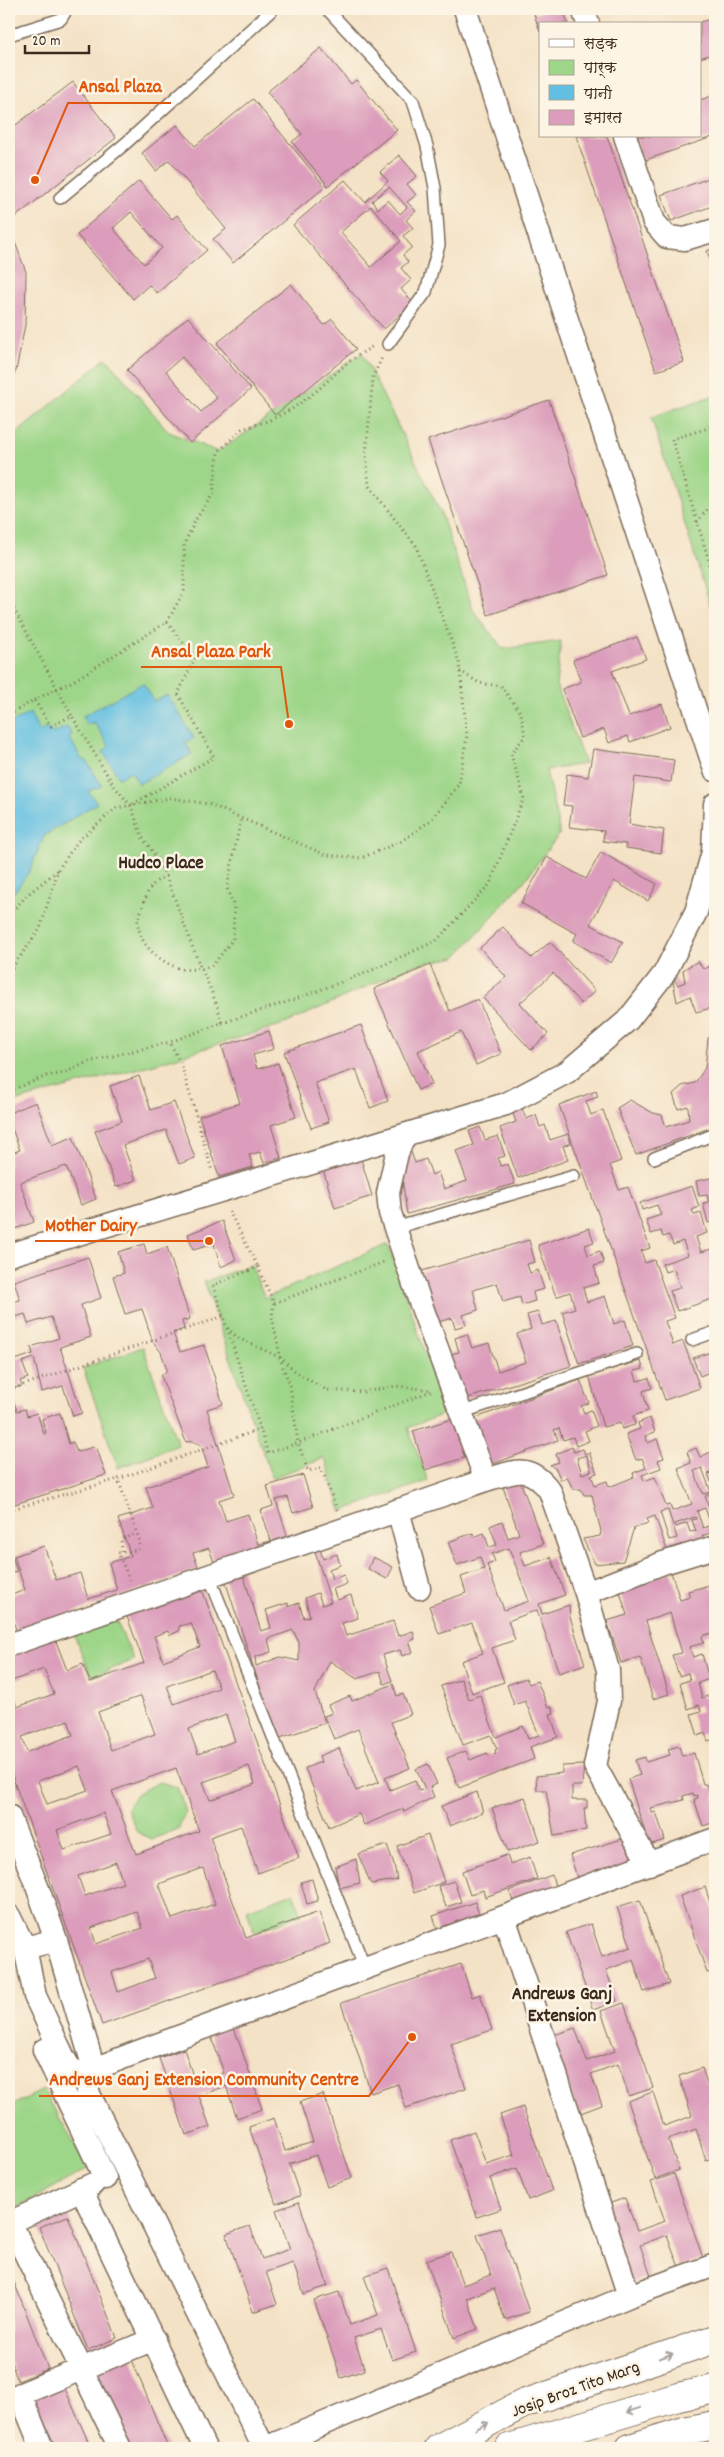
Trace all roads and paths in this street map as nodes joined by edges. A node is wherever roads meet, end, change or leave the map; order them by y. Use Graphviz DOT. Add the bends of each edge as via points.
graph roads {
  1 [pos="67,9"];
  2 [pos="273,9"];
  3 [pos="327,9"];
  4 [pos="465,9"];
  5 [pos="582,9"];
  6 [pos="587,22"];
  7 [pos="9,35"];
  8 [pos="626,138"];
  9 [pos="60,198"];
  10 [pos="715,230"];
  11 [pos="388,344"];
  12 [pos="715,426"];
  13 [pos="715,500"];
  14 [pos="697,522"];
  15 [pos="715,581"];
  16 [pos="9,600"];
  17 [pos="167,622"];
  18 [pos="460,672"];
  19 [pos="58,688"];
  20 [pos="34,700"];
  21 [pos="9,715"];
  22 [pos="72,716"];
  23 [pos="715,770"];
  24 [pos="715,804"];
  25 [pos="131,806"];
  26 [pos="241,818"];
  27 [pos="714,853"];
  28 [pos="58,870"];
  29 [pos="166,876"];
  30 [pos="9,915"];
  31 [pos="201,969"];
  32 [pos="9,972"];
  33 [pos="222,1023"];
  34 [pos="170,1042"];
  35 [pos="9,1091"];
  36 [pos="715,1134"];
  37 [pos="405,1135"];
  38 [pos="654,1158"];
  39 [pos="574,1176"];
  40 [pos="218,1191"];
  41 [pos="395,1228"];
  42 [pos="9,1255"];
  43 [pos="258,1267"];
  44 [pos="389,1270"];
  45 [pos="274,1303"];
  46 [pos="224,1316"];
  47 [pos="228,1328"];
  48 [pos="715,1332"];
  49 [pos="692,1340"];
  50 [pos="637,1354"];
  51 [pos="281,1358"];
  52 [pos="429,1381"];
  53 [pos="9,1390"];
  54 [pos="433,1391"];
  55 [pos="458,1407"];
  56 [pos="260,1429"];
  57 [pos="298,1443"];
  58 [pos="118,1478"];
  59 [pos="486,1480"];
  60 [pos="9,1510"];
  61 [pos="398,1510"];
  62 [pos="344,1529"];
  63 [pos="137,1534"];
  64 [pos="715,1546"];
  65 [pos="122,1552"];
  66 [pos="209,1576"];
  67 [pos="419,1588"];
  68 [pos="586,1593"];
  69 [pos="139,1600"];
  70 [pos="9,1645"];
  71 [pos="9,1816"];
  72 [pos="715,1838"];
  73 [pos="649,1864"];
  74 [pos="9,1916"];
  75 [pos="504,1917"];
  76 [pos="56,1940"];
  77 [pos="25,1948"];
  78 [pos="365,1968"];
  79 [pos="20,2000"];
  80 [pos="91,2074"];
  81 [pos="126,2169"];
  82 [pos="105,2178"];
  83 [pos="81,2189"];
  84 [pos="9,2223"];
  85 [pos="715,2265"];
  86 [pos="628,2296"];
  87 [pos="154,2339"];
  88 [pos="715,2339"];
  89 [pos="81,2369"];
  90 [pos="715,2389"];
  91 [pos="12,2396"];
  92 [pos="715,2425"];
  93 [pos="42,2448"];
  94 [pos="120,2448"];
  95 [pos="205,2448"];
  96 [pos="265,2448"];
  97 [pos="439,2448"];
  98 [pos="509,2448"];
  99 [pos="630,2448"];
  1 -- 7 [label="lane" via="61,19"];
  2 -- 9 [label="lane" via="126,143"];
  3 -- 11 [label="lane" via="412,102 427,146 435,188 439,245 426,292"];
  4 -- 23 [label="street"];
  5 -- 6 [label="street"];
  8 -- 10 [label="street" via="654,222 667,237 685,239"];
  11 -- 17 [label="path" via="394,332 348,362 292,409 242,429 218,452 213,494 184,545 184,591"];
  11 -- 18 [label="path" via="373,376 366,454 369,486 416,546"];
  12 -- 14 [label="path" via="672,439"];
  13 -- 14 [label="path"];
  14 -- 15 [label="path"];
  16 -- 19 [label="path"];
  17 -- 19 [label="path"];
  17 -- 25 [label="path" via="195,658 178,694 214,758"];
  18 -- 26 [label="path" via="467,736 459,784 431,820 402,841 361,858 326,855"];
  18 -- 33 [label="path" via="479,683 501,686 520,713 525,736 511,754 524,797 490,884 436,941 368,972"];
  19 -- 20 [label="path"];
  19 -- 22 [label="path"];
  20 -- 21 [label="path"];
  20 -- 22 [label="path" via="51,726"];
  22 -- 25 [label="path" via="114,786"];
  24 -- 27 [label="street"];
  25 -- 26 [label="path" via="170,798 210,804"];
  25 -- 28 [label="path" via="116,808 77,842"];
  25 -- 29 [label="path" via="142,840 151,848"];
  26 -- 31 [label="path" via="227,888 234,907 233,939 213,965"];
  27 -- 37 [label="street" via="691,921 664,974 628,1020 567,1072 506,1104"];
  28 -- 30 [label="path" via="27,895"];
  28 -- 32 [label="path" via="40,930"];
  29 -- 31 [label="path"];
  29 -- 31 [label="path" via="154,881 146,893 138,919 139,930 149,949 163,961 182,969"];
  31 -- 33 [label="path"];
  33 -- 34 [label="path"];
  34 -- 35 [label="path" via="88,1062"];
  34 -- 40 [label="path" via="181,1064"];
  36 -- 38 [label="lane"];
  37 -- 40 [label="street"];
  37 -- 41 [label="street" via="397,1153 388,1193"];
  39 -- 41 [label="lane"];
  40 -- 42 [label="street"];
  40 -- 43 [label="path"];
  41 -- 55 [label="street"];
  43 -- 45 [label="path"];
  43 -- 46 [label="path" via="213,1285"];
  44 -- 45 [label="path" via="386,1261"];
  45 -- 51 [label="path" via="272,1316"];
  46 -- 47 [label="path"];
  46 -- 53 [label="path"];
  47 -- 51 [label="path" via="238,1338"];
  47 -- 56 [label="path"];
  48 -- 49 [label="lane"];
  50 -- 55 [label="lane"];
  51 -- 54 [label="path" via="296,1372 326,1390 364,1392 396,1386"];
  51 -- 57 [label="path" via="290,1385"];
  52 -- 54 [label="path"];
  54 -- 55 [label="path" via="438,1408"];
  54 -- 57 [label="path"];
  55 -- 59 [label="street"];
  56 -- 57 [label="path" via="268,1453"];
  56 -- 58 [label="path"];
  57 -- 62 [label="path" via="308,1471 321,1468"];
  58 -- 60 [label="path"];
  58 -- 63 [label="path"];
  59 -- 61 [label="street"];
  59 -- 68 [label="street" via="513,1472 540,1477 550,1492"];
  61 -- 62 [label="street"];
  61 -- 67 [label="street"];
  62 -- 66 [label="street"];
  63 -- 65 [label="path" via="121,1539"];
  63 -- 65 [label="path" via="138,1550"];
  64 -- 68 [label="street"];
  65 -- 69 [label="path" via="118,1553"];
  66 -- 69 [label="street"];
  66 -- 78 [label="lane"];
  68 -- 73 [label="street" via="608,1670 609,1701 595,1766"];
  69 -- 70 [label="street"];
  71 -- 76 [label="street"];
  72 -- 73 [label="street"];
  73 -- 75 [label="street"];
  74 -- 77 [label="street"];
  75 -- 78 [label="street"];
  75 -- 86 [label="street"];
  76 -- 77 [label="street"];
  76 -- 80 [label="street"];
  77 -- 80 [label="street" via="35,1996 62,2056 69,2067"];
  78 -- 80 [label="street"];
  79 -- 82 [label="street"];
  80 -- 81 [label="street" via="88,2092"];
  81 -- 82 [label="street"];
  81 -- 96 [label="street"];
  82 -- 83 [label="street"];
  83 -- 84 [label="street"];
  83 -- 87 [label="street"];
  84 -- 89 [label="street"];
  85 -- 86 [label="street"];
  86 -- 96 [label="street"];
  87 -- 89 [label="street"];
  87 -- 95 [label="street"];
  97 -- 88 [label="main road, Josip Broz Tito Marg, one-way" via="523,2404"];
  89 -- 91 [label="street"];
  89 -- 94 [label="street"];
  90 -- 98 [label="main road, Josip Broz Tito Marg, one-way"];
  91 -- 93 [label="street"];
  92 -- 99 [label="main road"];
}
